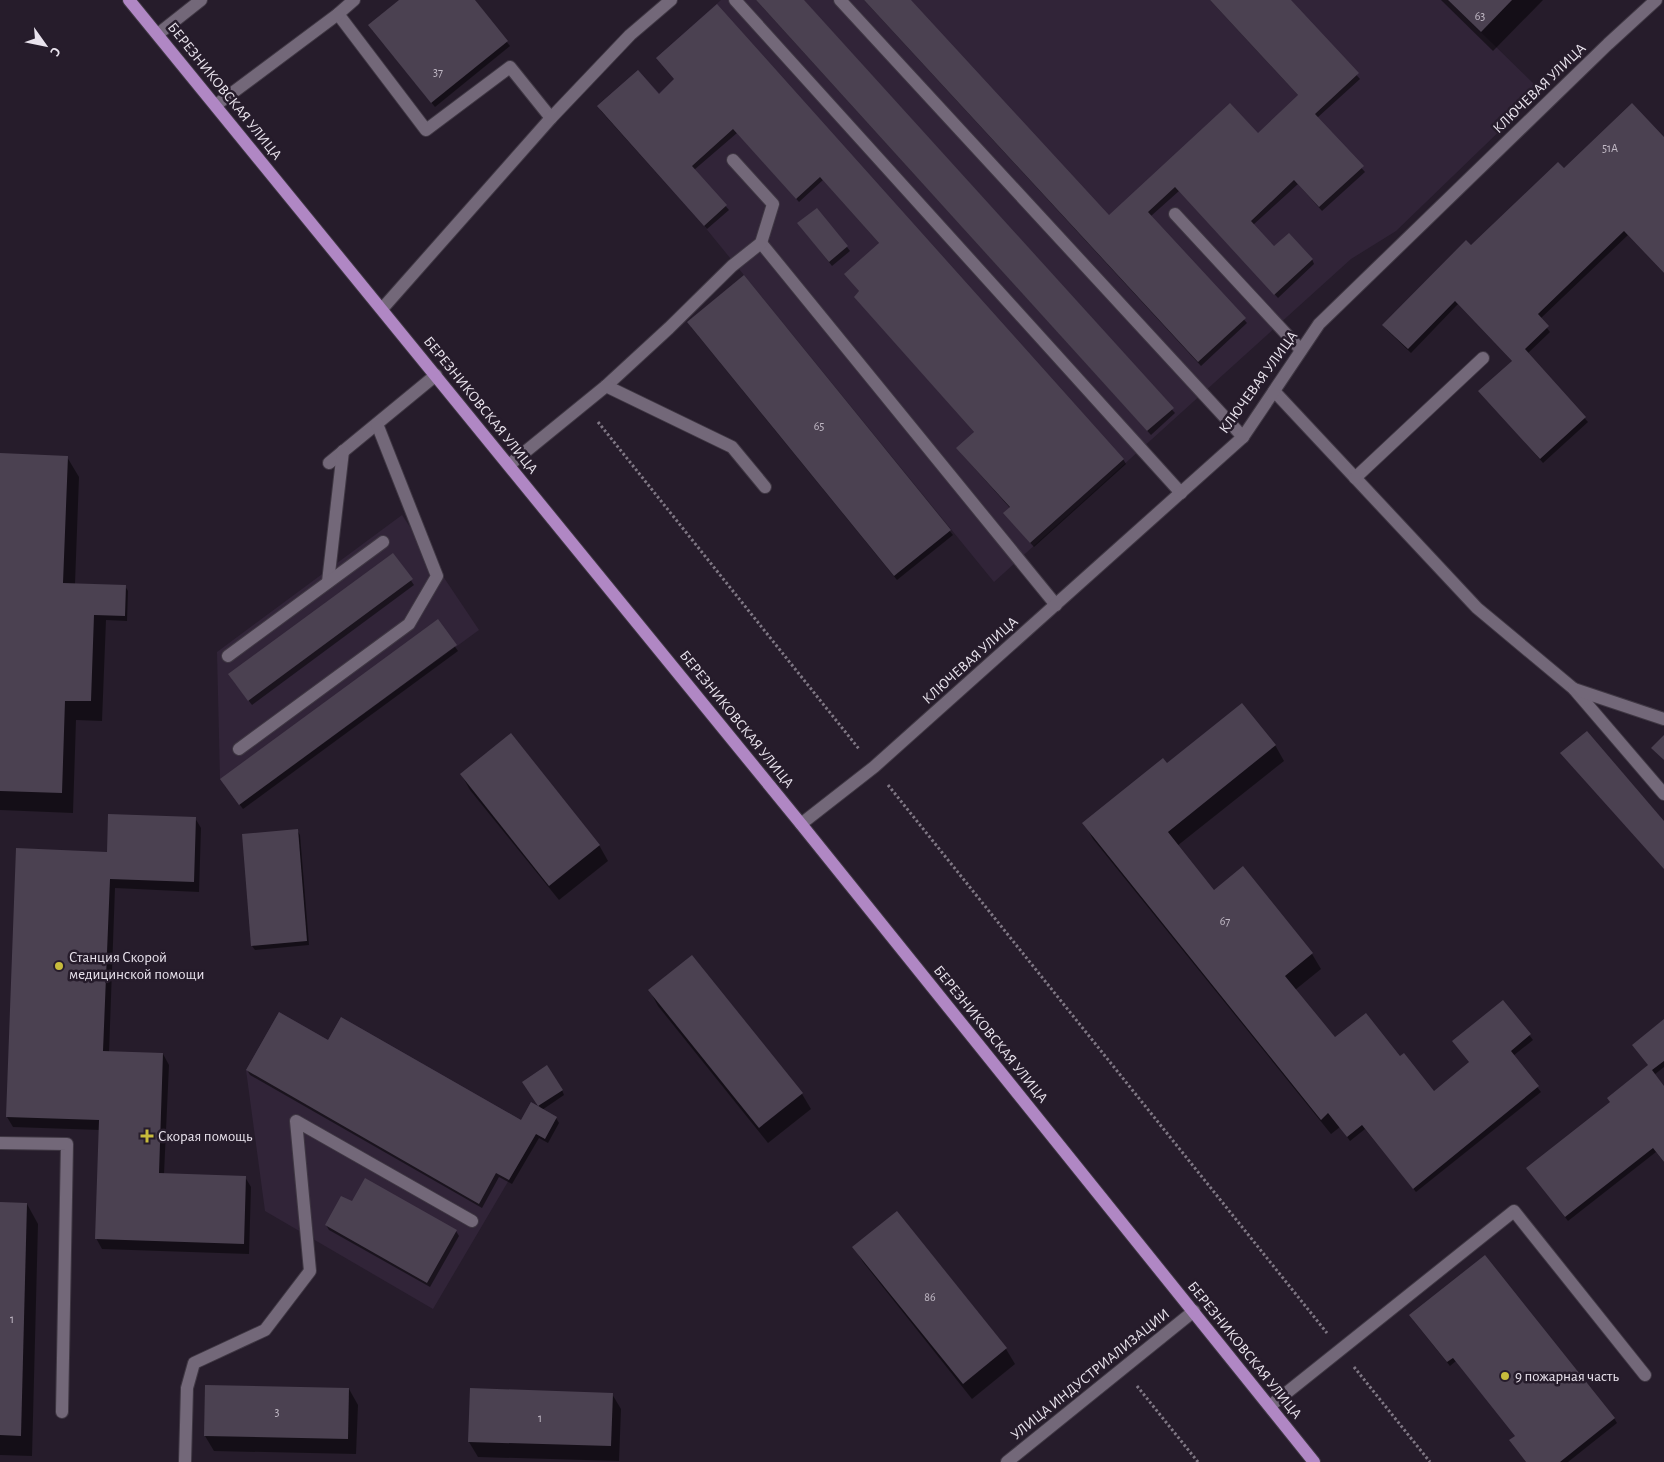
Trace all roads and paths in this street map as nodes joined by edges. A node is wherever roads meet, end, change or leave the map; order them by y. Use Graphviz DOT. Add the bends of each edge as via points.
graph roads {
  1 [pos="129,0"];
  2 [pos="201,0"];
  3 [pos="354,0"];
  4 [pos="671,0"];
  5 [pos="735,0"];
  6 [pos="840,0"];
  7 [pos="1656,0"];
  8 [pos="338,14"];
  9 [pos="158,34"];
  10 [pos="216,104"];
  11 [pos="551,118"];
  12 [pos="733,160"];
  13 [pos="1175,214"];
  14 [pos="761,243"];
  15 [pos="382,309"];
  16 [pos="1302,350"];
  17 [pos="1483,358"];
  18 [pos="436,375"];
  19 [pos="606,386"];
  20 [pos="1274,391"];
  21 [pos="584,404"];
  22 [pos="377,424"];
  23 [pos="1243,437"];
  24 [pos="344,451"];
  25 [pos="329,463"];
  26 [pos="509,465"];
  27 [pos="1355,478"];
  28 [pos="765,487"];
  29 [pos="1181,493"];
  30 [pos="383,542"];
  31 [pos="328,582"];
  32 [pos="1056,605"];
  33 [pos="228,656"];
  34 [pos="1574,689"];
  35 [pos="1664,719"];
  36 [pos="239,749"];
  37 [pos="874,767"];
  38 [pos="1664,794"];
  39 [pos="801,824"];
  40 [pos="0,1143"];
  41 [pos="472,1221"];
  42 [pos="1194,1311"];
  43 [pos="1340,1350"];
  44 [pos="1123,1368"];
  45 [pos="1645,1375"];
  46 [pos="1270,1406"];
  47 [pos="62,1412"];
  48 [pos="185,1462"];
  49 [pos="1007,1462"];
  50 [pos="1198,1462"];
  51 [pos="1314,1462"];
  52 [pos="1430,1462"];
  1 -- 9 [label="main road, БЕРЕЗНИКОВСКАЯ УЛИЦА"];
  2 -- 9 [label="street"];
  3 -- 8 [label="street"];
  4 -- 11 [label="street" via="630,34"];
  5 -- 29 [label="street"];
  6 -- 23 [label="street"];
  7 -- 16 [label="street, КЛЮЧЕВАЯ УЛИЦА" via="1319,324"];
  8 -- 10 [label="street"];
  8 -- 11 [label="street" via="426,130 510,66"];
  9 -- 10 [label="main road, БЕРЕЗНИКОВСКАЯ УЛИЦА"];
  10 -- 15 [label="main road, БЕРЕЗНИКОВСКАЯ УЛИЦА"];
  11 -- 15 [label="street"];
  12 -- 14 [label="street" via="773,204"];
  13 -- 16 [label="street"];
  14 -- 19 [label="street" via="732,266"];
  14 -- 32 [label="street"];
  15 -- 18 [label="main road, БЕРЕЗНИКОВСКАЯ УЛИЦА"];
  16 -- 20 [label="street, КЛЮЧЕВАЯ УЛИЦА"];
  17 -- 27 [label="street"];
  18 -- 22 [label="street"];
  18 -- 26 [label="main road, БЕРЕЗНИКОВСКАЯ УЛИЦА"];
  19 -- 21 [label="street"];
  19 -- 28 [label="street" via="732,447"];
  20 -- 23 [label="street, КЛЮЧЕВАЯ УЛИЦА"];
  20 -- 27 [label="street"];
  21 -- 26 [label="street"];
  21 -- 37 [label="path"];
  22 -- 24 [label="street"];
  22 -- 36 [label="street" via="437,576 409,624"];
  23 -- 29 [label="street, КЛЮЧЕВАЯ УЛИЦА"];
  24 -- 25 [label="street"];
  24 -- 31 [label="street"];
  26 -- 39 [label="main road, БЕРЕЗНИКОВСКАЯ УЛИЦА"];
  27 -- 34 [label="street" via="1477,608"];
  29 -- 32 [label="street, КЛЮЧЕВАЯ УЛИЦА"];
  30 -- 31 [label="street"];
  31 -- 33 [label="street"];
  32 -- 37 [label="street, КЛЮЧЕВАЯ УЛИЦА"];
  34 -- 35 [label="street"];
  34 -- 38 [label="street"];
  37 -- 39 [label="street, КЛЮЧЕВАЯ УЛИЦА"];
  37 -- 43 [label="path"];
  39 -- 42 [label="main road, БЕРЕЗНИКОВСКАЯ УЛИЦА"];
  40 -- 47 [label="street" via="67,1144"];
  41 -- 48 [label="street" via="296,1121 310,1271 265,1330 194,1362 187,1388"];
  42 -- 44 [label="street, УЛИЦА ИНДУСТРИАЛИЗАЦИИ"];
  42 -- 46 [label="main road, БЕРЕЗНИКОВСКАЯ УЛИЦА"];
  43 -- 45 [label="street" via="1514,1211"];
  43 -- 46 [label="street"];
  43 -- 52 [label="path"];
  44 -- 49 [label="street, УЛИЦА ИНДУСТРИАЛИЗАЦИИ"];
  44 -- 50 [label="path"];
  46 -- 51 [label="main road, БЕРЕЗНИКОВСКАЯ УЛИЦА"];
}
